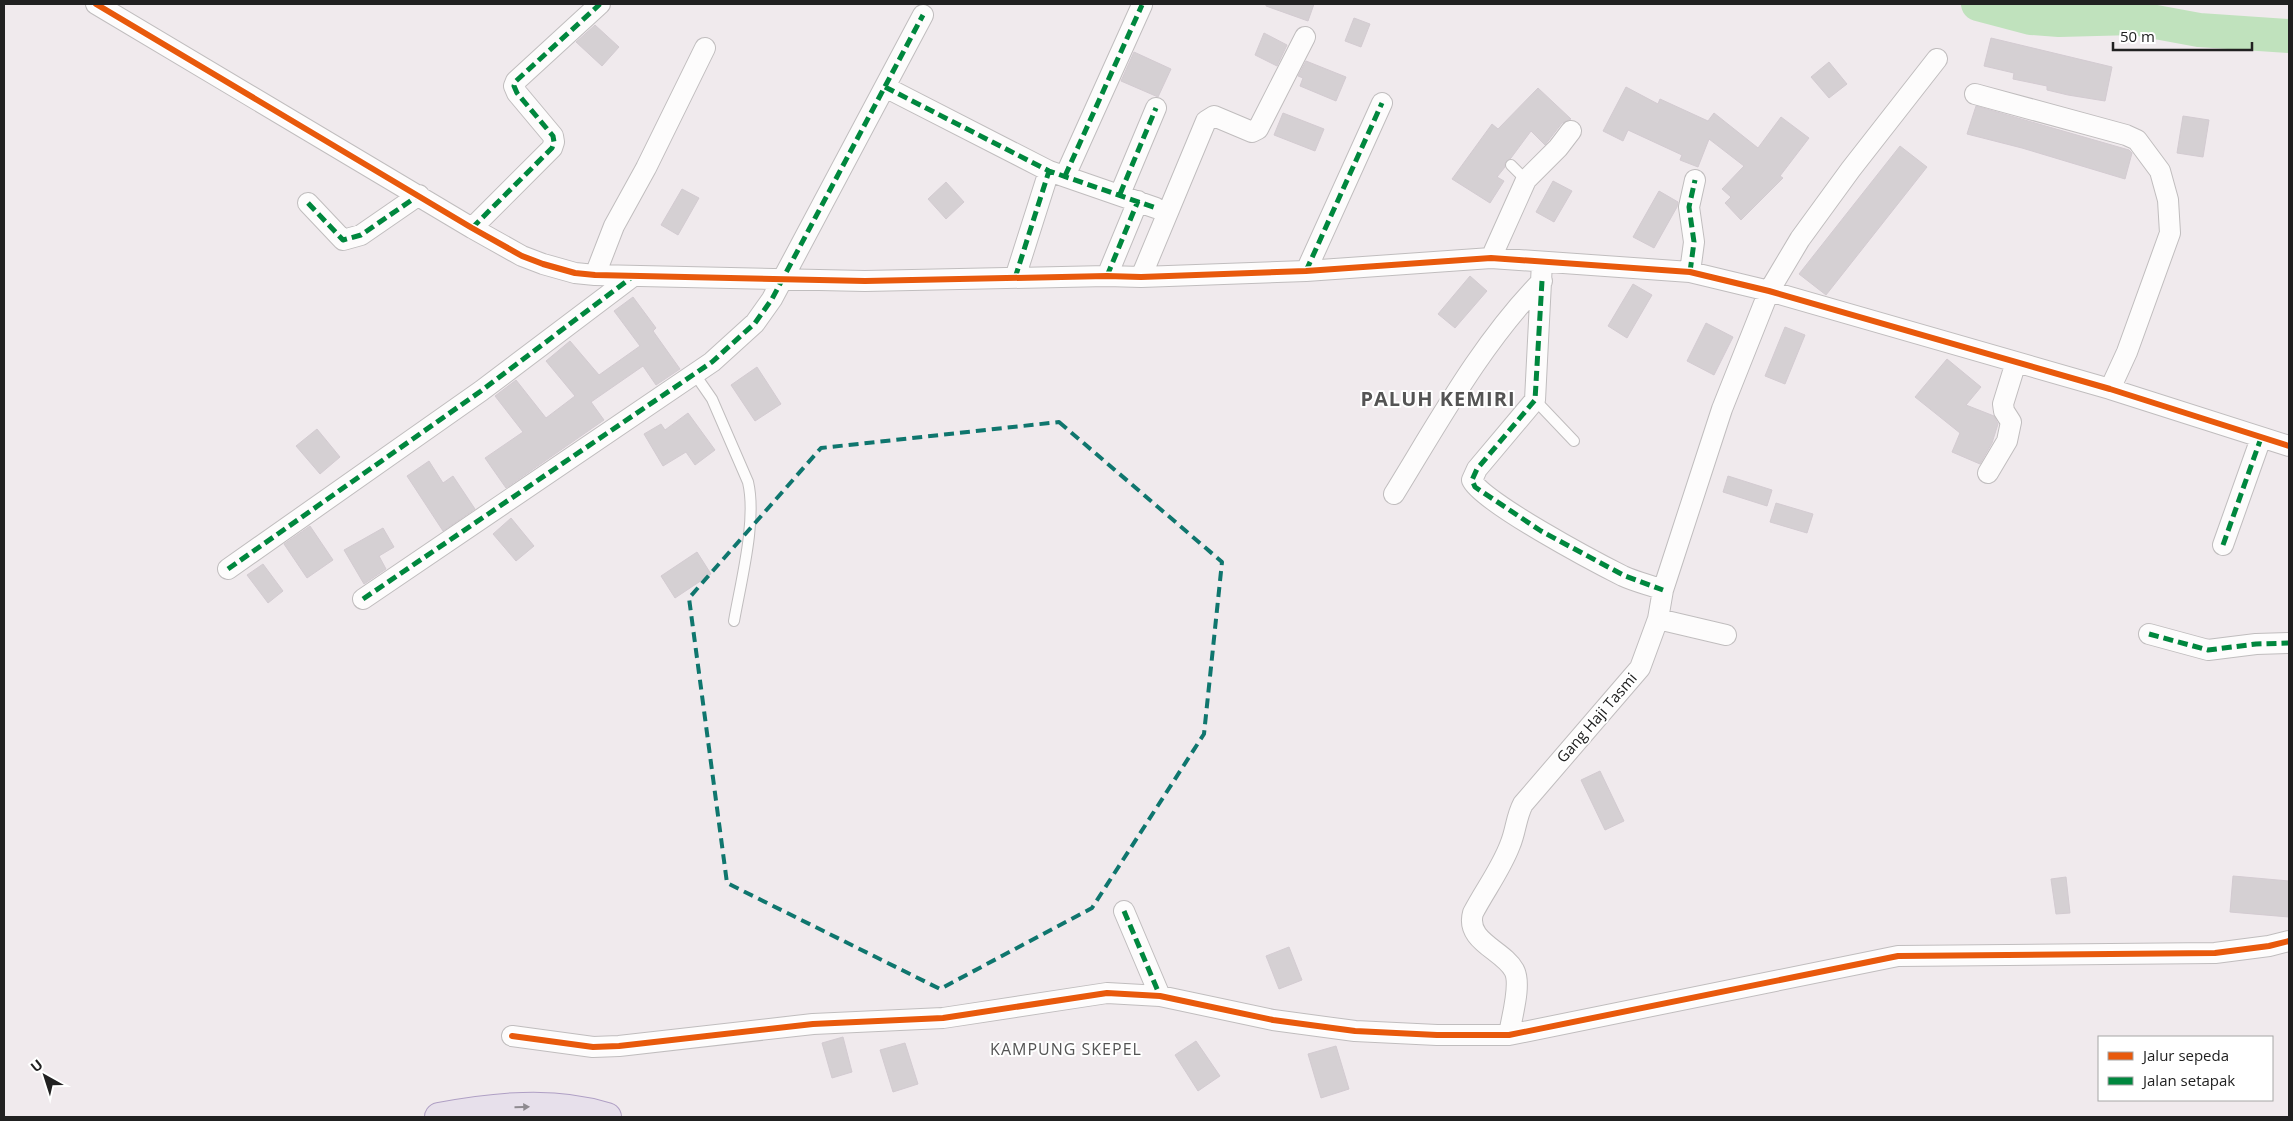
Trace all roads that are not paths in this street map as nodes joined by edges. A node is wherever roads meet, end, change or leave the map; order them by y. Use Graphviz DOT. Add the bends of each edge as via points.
graph roads {
  1 [pos="96,4"];
  2 [pos="600,4"];
  3 [pos="1142,5"];
  4 [pos="924,15"];
  5 [pos="1305,37"];
  6 [pos="705,48"];
  7 [pos="1937,59"];
  8 [pos="885,87"];
  9 [pos="1975,94"];
  10 [pos="1382,103"];
  11 [pos="1156,108"];
  12 [pos="1571,131"];
  13 [pos="1511,165"];
  14 [pos="1057,173"];
  15 [pos="1526,180"];
  16 [pos="1695,180"];
  17 [pos="419,195"];
  18 [pos="1138,201"];
  19 [pos="308,203"];
  20 [pos="472,228"];
  21 [pos="1491,258"];
  22 [pos="1306,270"];
  23 [pos="1542,271"];
  24 [pos="1690,272"];
  25 [pos="595,275"];
  26 [pos="1107,276"];
  27 [pos="632,277"];
  28 [pos="784,278"];
  29 [pos="1015,278"];
  30 [pos="1141,278"];
  31 [pos="1769,291"];
  32 [pos="2016,362"];
  33 [pos="694,373"];
  34 [pos="2110,389"];
  35 [pos="1535,400"];
  36 [pos="2261,438"];
  37 [pos="1574,441"];
  38 [pos="2289,446"];
  39 [pos="1988,473"];
  40 [pos="1394,494"];
  41 [pos="2223,545"];
  42 [pos="228,569"];
  43 [pos="1663,590"];
  44 [pos="364,599"];
  45 [pos="1658,619"];
  46 [pos="734,621"];
  47 [pos="2150,634"];
  48 [pos="1726,635"];
  49 [pos="2289,643"];
  50 [pos="1124,911"];
  51 [pos="2289,941"];
  52 [pos="1160,996"];
  53 [pos="1509,1035"];
  54 [pos="512,1036"];
  55 [pos="439,1117"];
  56 [pos="607,1117"];
  1 -- 17 [label="street"];
  2 -- 20 [label="street" via="516,81 517,93 553,136 554,142 552,148"];
  3 -- 14 [label="street"];
  4 -- 8 [label="street"];
  5 -- 30 [label="street" via="1258,129 1252,132 1214,116 1206,122"];
  6 -- 25 [label="street" via="614,226"];
  7 -- 31 [label="street, Gang Haji Tasmi" via="1800,239"];
  8 -- 14 [label="street"];
  8 -- 28 [label="street"];
  9 -- 34 [label="street" via="2126,135 2137,140 2160,171 2168,200 2170,233 2127,352"];
  10 -- 22 [label="street"];
  11 -- 18 [label="street"];
  12 -- 15 [label="street"];
  13 -- 15 [label="lane"];
  14 -- 18 [label="street"];
  14 -- 29 [label="street"];
  15 -- 21 [label="street"];
  16 -- 24 [label="street" via="1688,207 1694,242"];
  17 -- 19 [label="street" via="361,235 343,240"];
  17 -- 20 [label="street"];
  18 -- 26 [label="street"];
  20 -- 25 [label="street" via="522,256 575,273"];
  21 -- 22 [label="street"];
  21 -- 23 [label="street"];
  22 -- 30 [label="street"];
  23 -- 24 [label="street"];
  23 -- 35 [label="street"];
  23 -- 40 [label="street" via="1463,384"];
  24 -- 31 [label="street"];
  25 -- 27 [label="street"];
  26 -- 29 [label="street"];
  26 -- 30 [label="street"];
  27 -- 28 [label="street"];
  27 -- 42 [label="street" via="481,391"];
  28 -- 29 [label="street" via="866,281"];
  28 -- 33 [label="street" via="755,323 730,347"];
  31 -- 32 [label="street"];
  31 -- 43 [label="street, Gang Haji Tasmi" via="1722,409"];
  32 -- 34 [label="street"];
  32 -- 39 [label="street" via="2003,404 2011,422 2007,441"];
  33 -- 44 [label="street"];
  33 -- 46 [label="lane" via="712,398 751,496"];
  34 -- 36 [label="street"];
  35 -- 37 [label="lane"];
  35 -- 43 [label="street" via="1477,469 1472,480 1475,486 1549,535 1624,576"];
  36 -- 38 [label="street"];
  36 -- 41 [label="street"];
  43 -- 45 [label="street, Gang Haji Tasmi"];
  45 -- 48 [label="street"];
  45 -- 53 [label="street, Gang Haji Tasmi" via="1640,668 1523,804 1511,844 1473,913 1474,931 1514,970 1516,990"];
  47 -- 49 [label="street" via="2208,650"];
  50 -- 52 [label="street"];
  51 -- 53 [label="street" via="2215,953 1898,956"];
  52 -- 53 [label="street" via="1273,1020 1355,1031"];
  52 -- 54 [label="street" via="1107,993 943,1018 813,1024 619,1046 593,1047"];
  55 -- 56 [label="highway, one-way" via="511,1107 546,1106"];
}
